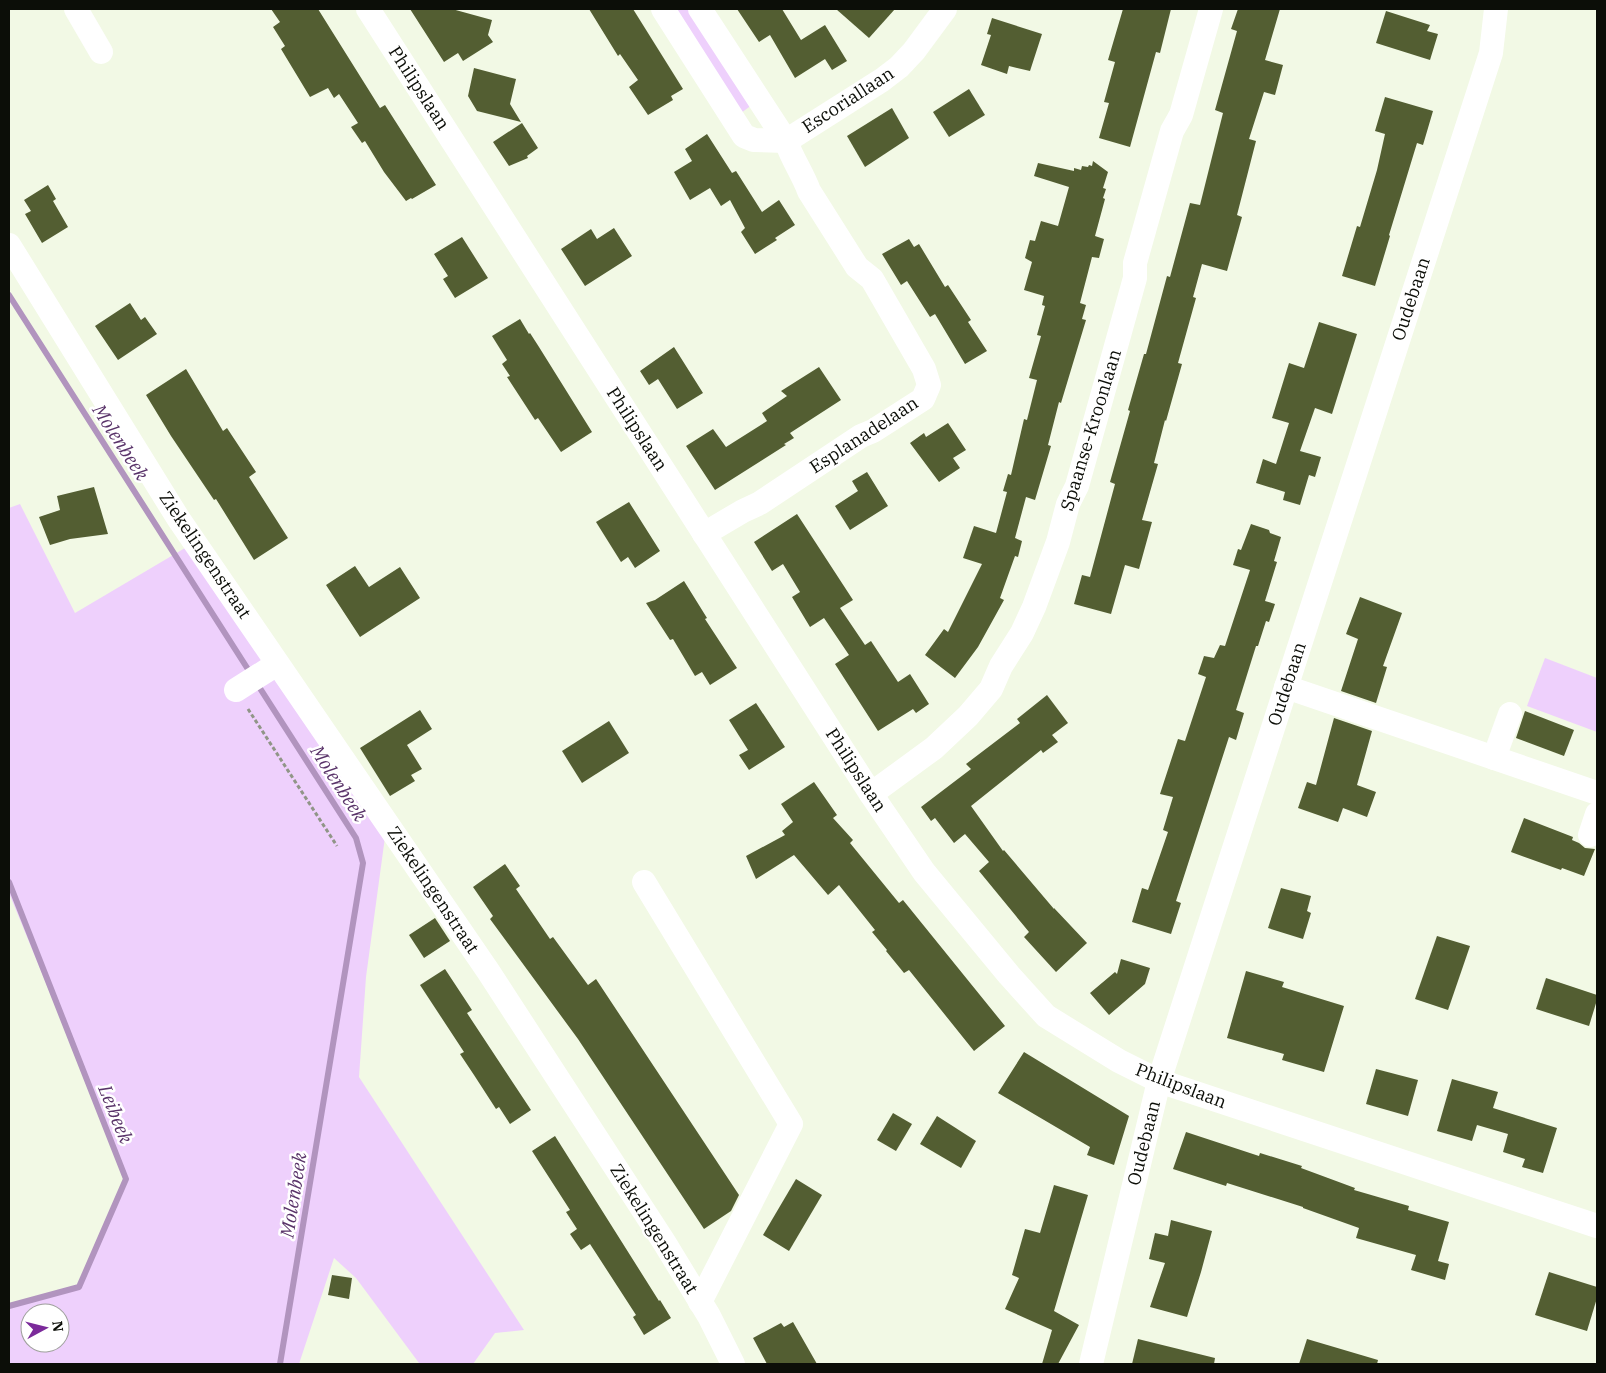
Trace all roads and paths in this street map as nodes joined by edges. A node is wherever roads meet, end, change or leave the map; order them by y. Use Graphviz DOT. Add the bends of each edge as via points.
graph roads {
  1 [pos="76,9"];
  2 [pos="368,9"];
  3 [pos="663,9"];
  4 [pos="700,9"];
  5 [pos="945,9"];
  6 [pos="1211,9"];
  7 [pos="1496,9"];
  8 [pos="101,52"];
  9 [pos="786,141"];
  10 [pos="9,245"];
  11 [pos="704,534"];
  12 [pos="277,664"];
  13 [pos="1286,687"];
  14 [pos="236,690"];
  15 [pos="1510,714"];
  16 [pos="1494,758"];
  17 [pos="1597,793"];
  18 [pos="871,794"];
  19 [pos="337,846"];
  20 [pos="644,882"];
  21 [pos="1159,1081"];
  22 [pos="1597,1226"];
  23 [pos="700,1302"];
  24 [pos="733,1364"];
  25 [pos="1091,1364"];
  1 -- 8 [label="street"];
  2 -- 11 [label="street, Philipslaan"];
  3 -- 9 [label="street" via="744,136 754,140"];
  4 -- 9 [label="street, Esplanadelaan"];
  5 -- 9 [label="street, Escoriallaan" via="899,67"];
  6 -- 18 [label="street, Spaanse-Kroonlaan" via="1181,115 1172,131 1135,263 1136,278 1077,486 1034,606 991,689 968,716 934,748"];
  7 -- 13 [label="street, Oudebaan" via="1491,53"];
  9 -- 11 [label="street, Esplanadelaan" via="810,191 857,267 872,279 924,369 929,385 923,399 760,503"];
  10 -- 12 [label="street, Ziekelingenstraat" via="178,518"];
  11 -- 18 [label="street, Philipslaan"];
  12 -- 14 [label="street"];
  12 -- 23 [label="street, Ziekelingenstraat" via="488,971"];
  13 -- 16 [label="street"];
  13 -- 21 [label="street, Oudebaan"];
  14 -- 19 [label="path"];
  15 -- 16 [label="street"];
  16 -- 17 [label="street"];
  18 -- 21 [label="street, Philipslaan" via="924,872 1046,1016 1118,1061"];
  20 -- 23 [label="street" via="791,1124"];
  21 -- 22 [label="street, Philipslaan"];
  21 -- 25 [label="street, Oudebaan"];
  23 -- 24 [label="street, Ziekelingenstraat"];
}
